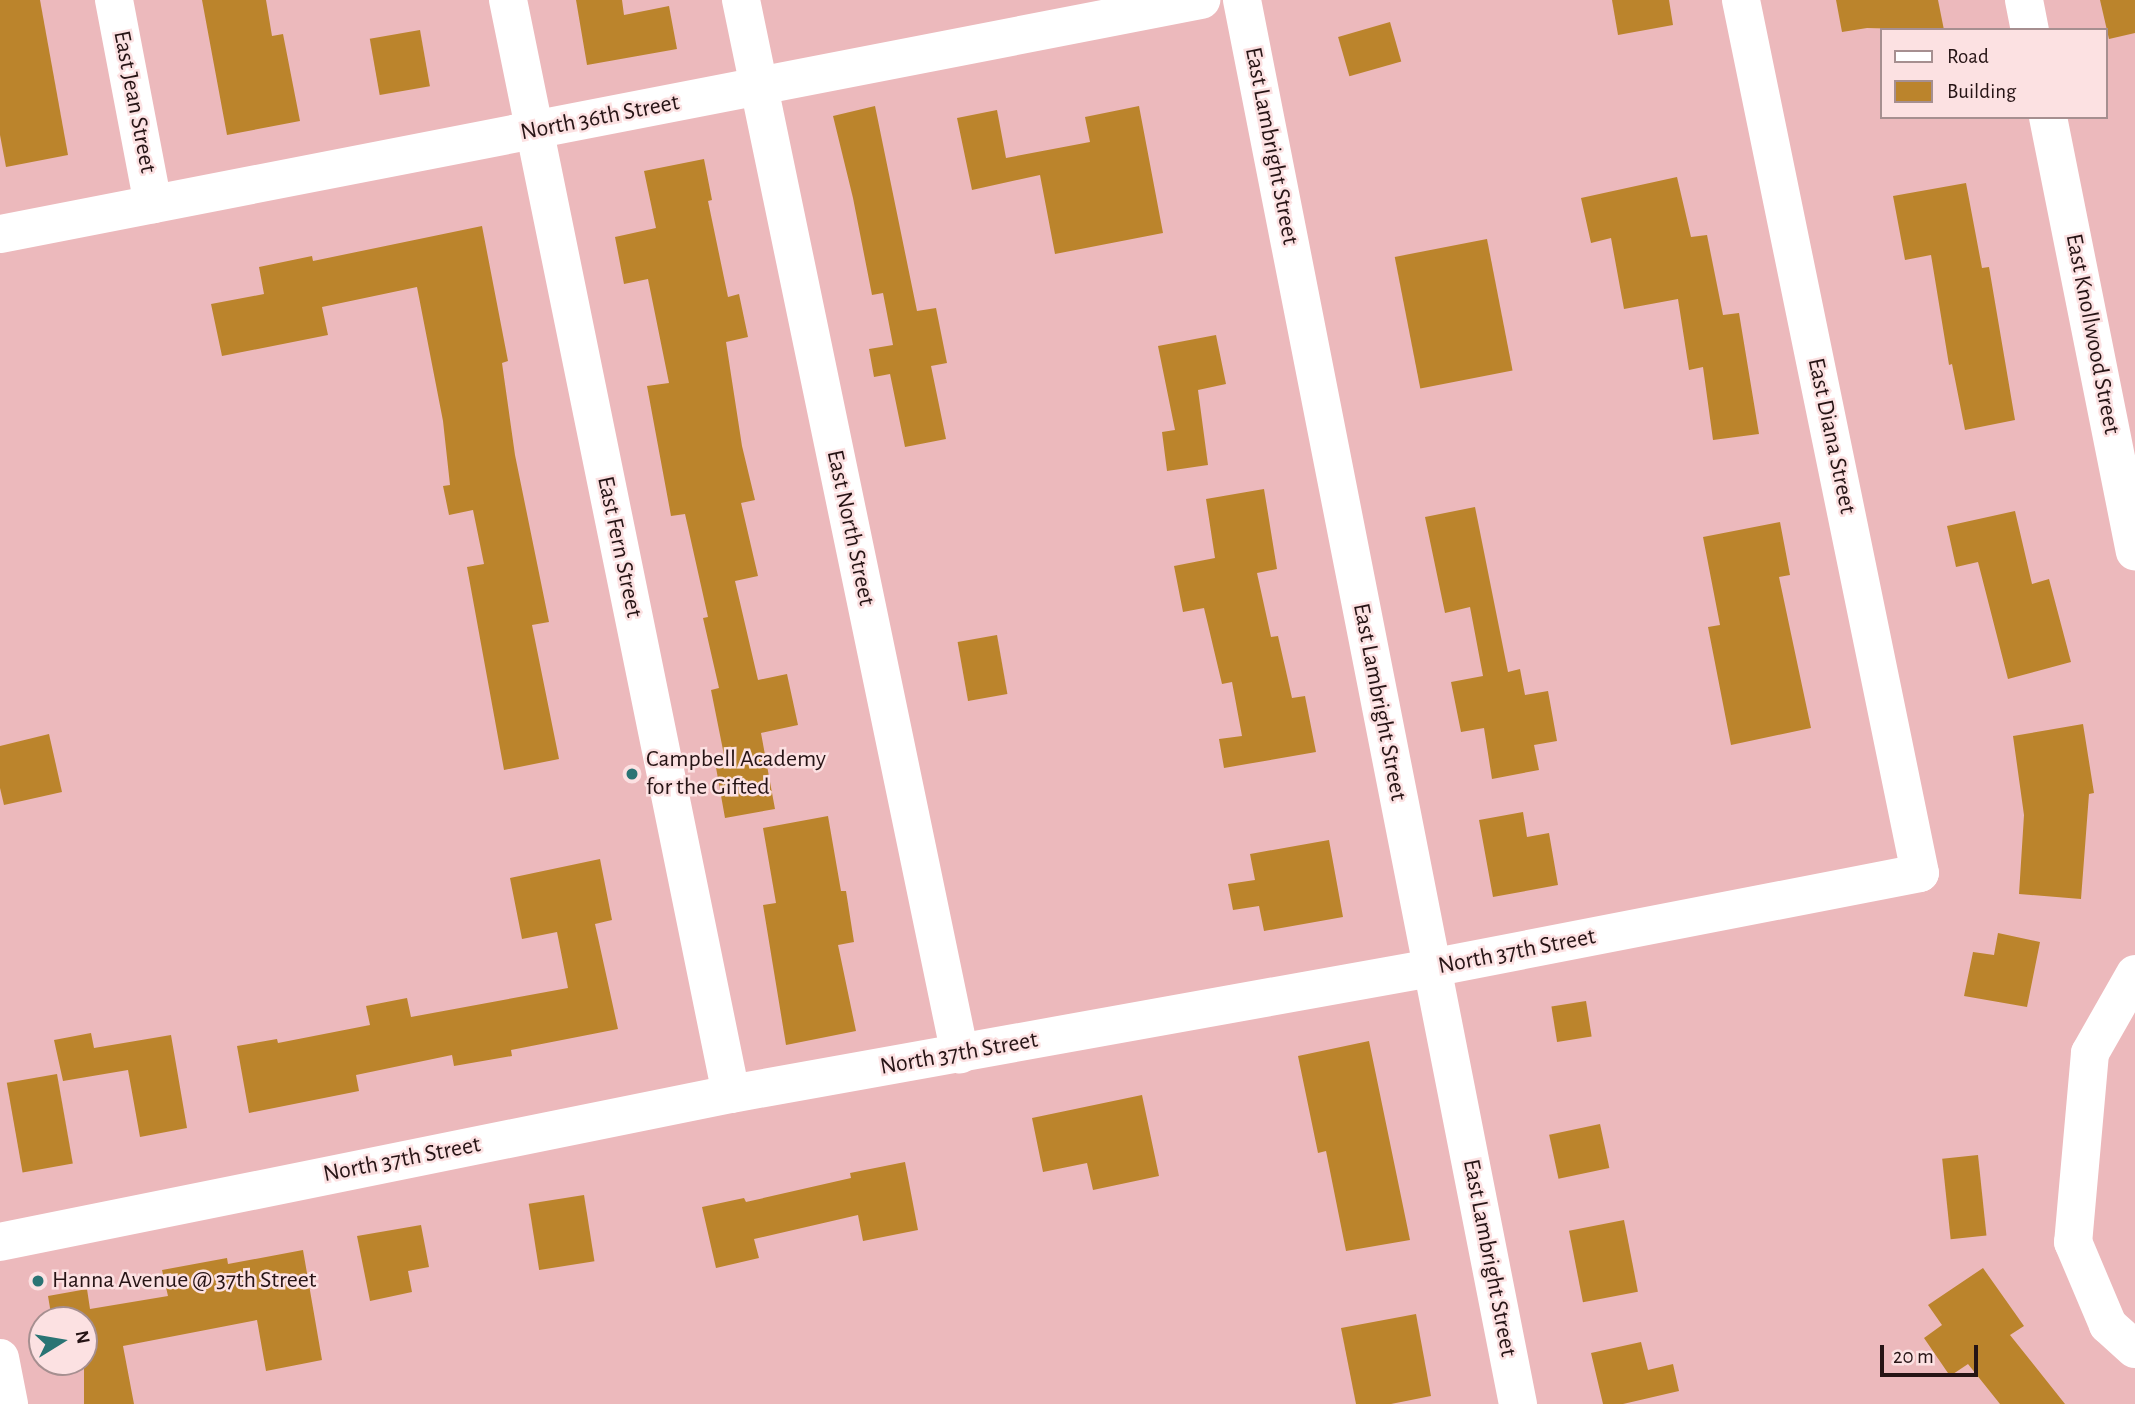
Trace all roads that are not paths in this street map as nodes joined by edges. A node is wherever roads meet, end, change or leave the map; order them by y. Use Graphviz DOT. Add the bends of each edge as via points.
graph roads {
  1 [pos="114,0"];
  2 [pos="508,0"];
  3 [pos="741,0"];
  4 [pos="1201,0"];
  5 [pos="1242,0"];
  6 [pos="1741,0"];
  7 [pos="2024,0"];
  8 [pos="2031,28"];
  9 [pos="758,87"];
  10 [pos="2048,119"];
  11 [pos="534,131"];
  12 [pos="153,204"];
  13 [pos="0,234"];
  14 [pos="2135,551"];
  15 [pos="1920,873"];
  16 [pos="1431,968"];
  17 [pos="2135,974"];
  18 [pos="960,1055"];
  19 [pos="731,1094"];
  20 [pos="0,1242"];
  21 [pos="2135,1349"];
  22 [pos="0,1358"];
  23 [pos="9,1404"];
  24 [pos="1518,1404"];
  1 -- 12 [label="street, East Jean Street"];
  2 -- 11 [label="street, East Fern Street"];
  3 -- 9 [label="street, East North Street"];
  4 -- 9 [label="street, North 36th Street"];
  5 -- 16 [label="street, East Lambright Street"];
  6 -- 15 [label="street, East Diana Street"];
  7 -- 8 [label="street"];
  9 -- 11 [label="street, North 36th Street"];
  9 -- 18 [label="street, East North Street"];
  10 -- 14 [label="street, East Knollwood Street"];
  11 -- 12 [label="street, North 36th Street"];
  11 -- 19 [label="street, East Fern Street"];
  12 -- 13 [label="street, North 36th Street"];
  15 -- 16 [label="street, North 37th Street"];
  16 -- 18 [label="street, North 37th Street"];
  16 -- 24 [label="street, East Lambright Street"];
  17 -- 21 [label="street" via="2090,1053 2073,1242 2108,1325"];
  18 -- 19 [label="street, North 37th Street"];
  19 -- 20 [label="street, North 37th Street"];
  22 -- 23 [label="street"];
}
